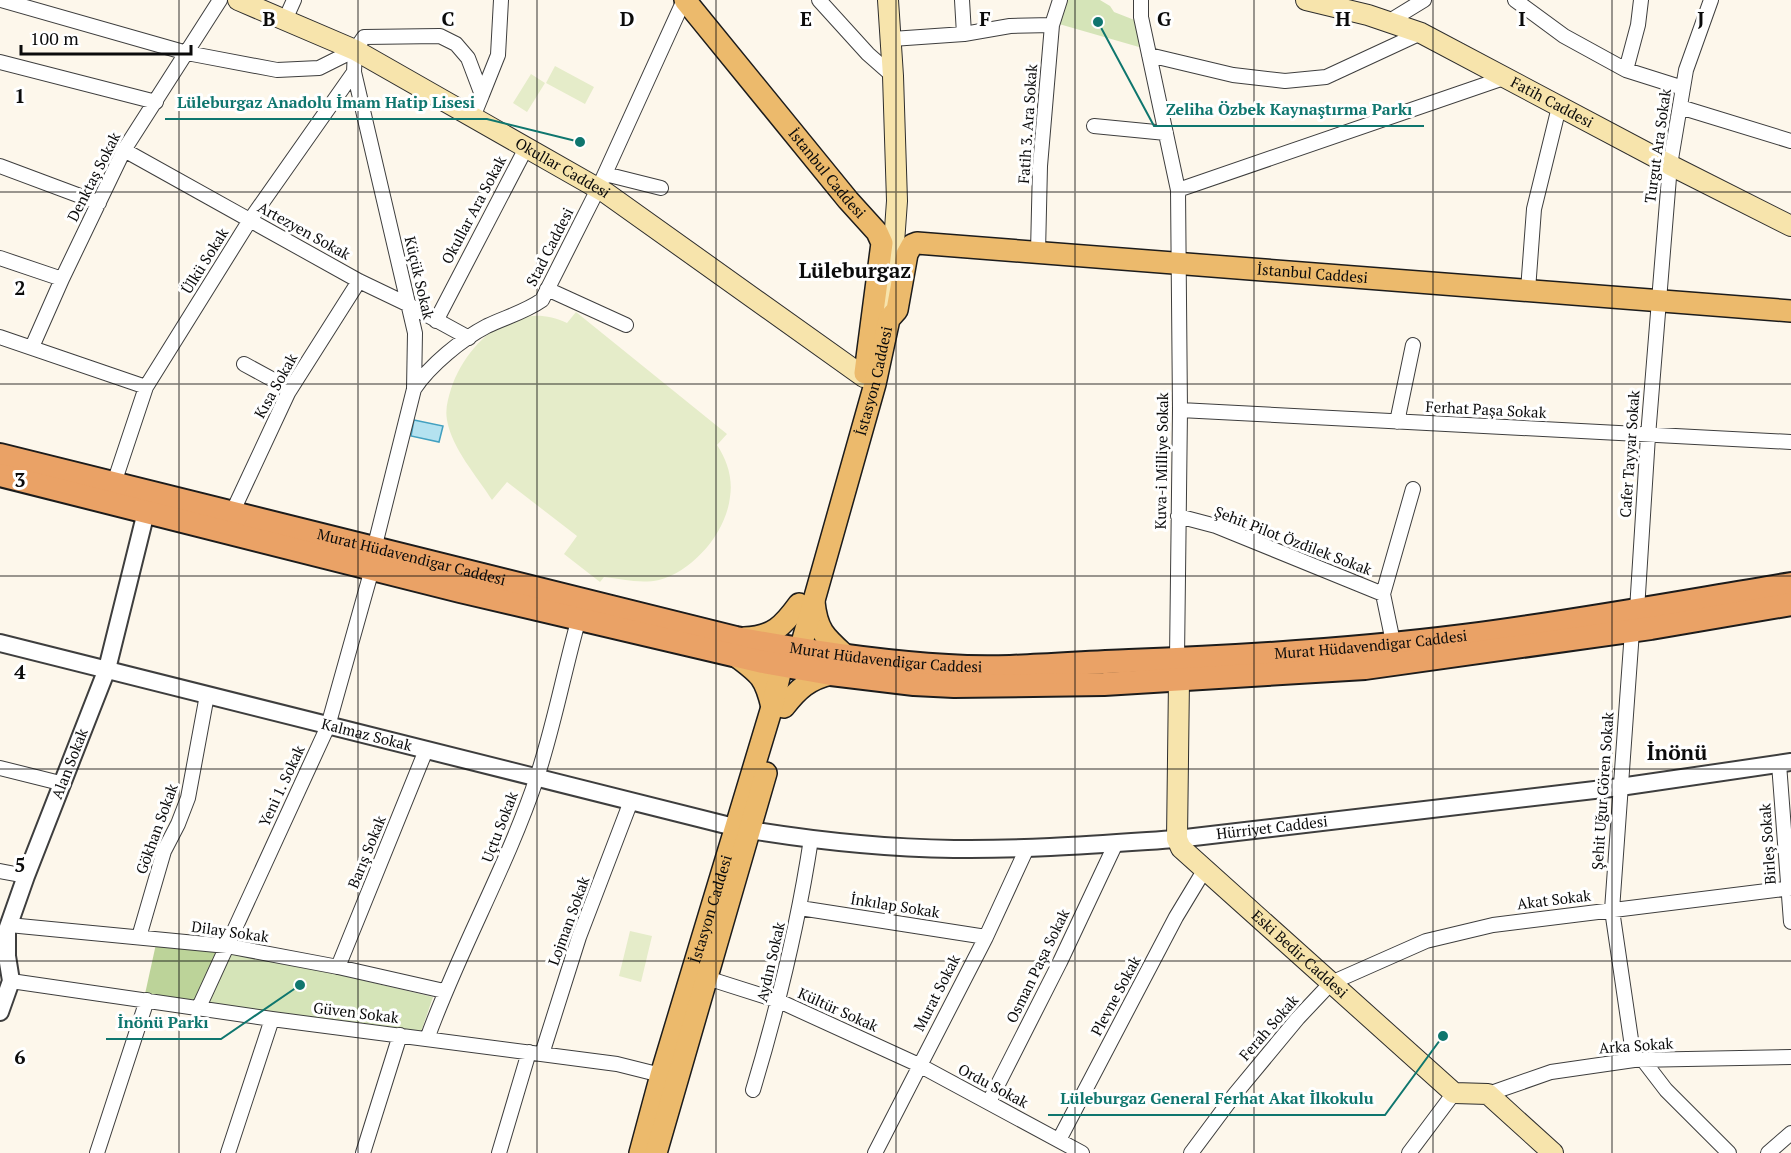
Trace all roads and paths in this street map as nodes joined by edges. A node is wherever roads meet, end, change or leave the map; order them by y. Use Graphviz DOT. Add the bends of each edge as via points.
graph roads {
  1 [pos="1,0"];
  2 [pos="220,0"];
  3 [pos="238,0"];
  4 [pos="294,0"];
  5 [pos="501,0"];
  6 [pos="685,0"];
  7 [pos="819,0"];
  8 [pos="888,0"];
  9 [pos="962,0"];
  10 [pos="1060,0"];
  11 [pos="1141,0"];
  12 [pos="1306,0"];
  13 [pos="1424,0"];
  14 [pos="1515,0"];
  15 [pos="1641,0"];
  16 [pos="1711,0"];
  17 [pos="285,20"];
  18 [pos="1388,22"];
  19 [pos="1052,25"];
  20 [pos="1421,33"];
  21 [pos="964,34"];
  22 [pos="892,39"];
  23 [pos="355,50"];
  24 [pos="187,53"];
  25 [pos="1149,55"];
  26 [pos="0,62"];
  27 [pos="1626,70"];
  28 [pos="354,72"];
  29 [pos="893,76"];
  30 [pos="1504,78"];
  31 [pos="1683,88"];
  32 [pos="482,95"];
  33 [pos="156,102"];
  34 [pos="1559,107"];
  35 [pos="1680,107"];
  36 [pos="473,117"];
  37 [pos="1094,126"];
  38 [pos="1166,133"];
  39 [pos="1791,141"];
  40 [pos="526,148"];
  41 [pos="124,150"];
  42 [pos="1670,165"];
  43 [pos="0,166"];
  44 [pos="601,181"];
  45 [pos="661,188"];
  46 [pos="1178,190"];
  47 [pos="99,203"];
  48 [pos="250,220"];
  49 [pos="1791,226"];
  50 [pos="1038,252"];
  51 [pos="0,258"];
  52 [pos="1179,262"];
  53 [pos="62,279"];
  54 [pos="359,281"];
  55 [pos="547,289"];
  56 [pos="1528,290"];
  57 [pos="1658,301"];
  58 [pos="407,304"];
  59 [pos="1791,311"];
  60 [pos="889,319"];
  61 [pos="436,321"];
  62 [pos="626,325"];
  63 [pos="0,337"];
  64 [pos="469,338"];
  65 [pos="1413,345"];
  66 [pos="32,347"];
  67 [pos="244,364"];
  68 [pos="870,380"];
  69 [pos="146,387"];
  70 [pos="290,389"];
  71 [pos="414,389"];
  72 [pos="1179,410"];
  73 [pos="1397,422"];
  74 [pos="1648,436"];
  75 [pos="1791,442"];
  76 [pos="0,455"];
  77 [pos="0,475"];
  78 [pos="114,483"];
  79 [pos="1413,489"];
  80 [pos="146,512"];
  81 [pos="232,513"];
  82 [pos="1178,516"];
  83 [pos="373,559"];
  84 [pos="1791,584"];
  85 [pos="1383,594"];
  86 [pos="806,602"];
  87 [pos="1791,604"];
  88 [pos="579,618"];
  89 [pos="1634,620"];
  90 [pos="1393,642"];
  91 [pos="0,643"];
  92 [pos="736,647"];
  93 [pos="846,656"];
  94 [pos="791,658"];
  95 [pos="107,669"];
  96 [pos="1178,669"];
  97 [pos="831,675"];
  98 [pos="207,694"];
  99 [pos="778,707"];
  100 [pos="328,726"];
  101 [pos="426,750"];
  102 [pos="1785,763"];
  103 [pos="0,768"];
  104 [pos="537,777"];
  105 [pos="63,784"];
  106 [pos="1620,787"];
  107 [pos="631,801"];
  108 [pos="742,828"];
  109 [pos="811,839"];
  110 [pos="1177,839"];
  111 [pos="1116,843"];
  112 [pos="1027,848"];
  113 [pos="1205,869"];
  114 [pos="0,871"];
  115 [pos="26,876"];
  116 [pos="1789,889"];
  117 [pos="800,908"];
  118 [pos="1612,910"];
  119 [pos="1791,921"];
  120 [pos="9,925"];
  121 [pos="139,937"];
  122 [pos="986,937"];
  123 [pos="227,946"];
  124 [pos="338,967"];
  125 [pos="699,976"];
  126 [pos="11,981"];
  127 [pos="1331,983"];
  128 [pos="444,991"];
  129 [pos="147,1000"];
  130 [pos="779,1001"];
  131 [pos="199,1007"];
  132 [pos="0,1012"];
  133 [pos="272,1019"];
  134 [pos="400,1035"];
  135 [pos="427,1039"];
  136 [pos="536,1053"];
  137 [pos="1791,1057"];
  138 [pos="1639,1060"];
  139 [pos="919,1065"];
  140 [pos="669,1077"];
  141 [pos="753,1090"];
  142 [pos="1454,1093"];
  143 [pos="1488,1094"];
  144 [pos="989,1102"];
  145 [pos="1791,1132"];
  146 [pos="1059,1140"];
  147 [pos="97,1153"];
  148 [pos="228,1153"];
  149 [pos="363,1153"];
  150 [pos="499,1153"];
  151 [pos="640,1153"];
  152 [pos="656,1153"];
  153 [pos="875,1153"];
  154 [pos="1082,1153"];
  155 [pos="1191,1153"];
  156 [pos="1409,1153"];
  157 [pos="1553,1153"];
  158 [pos="1730,1153"];
  159 [pos="1768,1153"];
  1 -- 24 [label="street"];
  2 -- 24 [label="street, Denktaş Sokak"];
  3 -- 17 [label="main road, Okullar Caddesi"];
  4 -- 17 [label="street"];
  5 -- 32 [label="street" via="498,55"];
  6 -- 44 [label="street, Stad Caddesi"];
  6 -- 68 [label="main road, İstanbul Caddesi" via="877,232 882,243"];
  7 -- 29 [label="street"];
  8 -- 22 [label="main road, İstasyon Caddesi"];
  9 -- 21 [label="street"];
  10 -- 19 [label="street, Fatih 3. Ara Sokak"];
  11 -- 25 [label="street, Kuva-i Milliye Sokak"];
  12 -- 18 [label="main road, Fatih Caddesi"];
  13 -- 18 [label="street"];
  14 -- 27 [label="street" via="1564,36"];
  15 -- 27 [label="street"];
  16 -- 31 [label="street, Turgut Ara Sokak"];
  17 -- 23 [label="main road, Okullar Caddesi"];
  18 -- 20 [label="main road, Fatih Caddesi"];
  19 -- 21 [label="street" via="1010,26"];
  19 -- 50 [label="street, Fatih 3. Ara Sokak" via="1040,166"];
  20 -- 25 [label="street" via="1326,77 1285,81 1233,75"];
  20 -- 30 [label="main road, Fatih Caddesi"];
  21 -- 22 [label="street"];
  22 -- 29 [label="main road, İstasyon Caddesi"];
  23 -- 24 [label="street" via="319,68 277,70"];
  23 -- 28 [label="street, Küçük Sokak"];
  23 -- 32 [label="street" via="364,37 440,36 456,44 468,58"];
  23 -- 36 [label="main road, Okullar Caddesi"];
  24 -- 33 [label="street, Denktaş Sokak"];
  25 -- 38 [label="street, Kuva-i Milliye Sokak"];
  26 -- 33 [label="street"];
  27 -- 31 [label="street"];
  28 -- 48 [label="street, Ülkü Sokak"];
  28 -- 58 [label="street, Küçük Sokak"];
  29 -- 60 [label="main road, İstasyon Caddesi" via="897,201 885,310"];
  30 -- 34 [label="main road, Fatih Caddesi"];
  30 -- 46 [label="street"];
  31 -- 35 [label="street, Turgut Ara Sokak"];
  32 -- 36 [label="street"];
  33 -- 41 [label="street, Denktaş Sokak"];
  34 -- 42 [label="main road, Fatih Caddesi"];
  34 -- 56 [label="street" via="1534,209"];
  35 -- 39 [label="street"];
  35 -- 42 [label="street, Turgut Ara Sokak"];
  36 -- 40 [label="main road, Okullar Caddesi"];
  37 -- 38 [label="street"];
  38 -- 46 [label="street, Kuva-i Milliye Sokak"];
  40 -- 44 [label="main road, Okullar Caddesi"];
  40 -- 61 [label="street, Okullar Ara Sokak"];
  41 -- 47 [label="street, Denktaş Sokak"];
  41 -- 48 [label="street, Artezyen Sokak"];
  42 -- 49 [label="main road, Fatih Caddesi"];
  42 -- 57 [label="street, Turgut Ara Sokak"];
  43 -- 47 [label="street"];
  44 -- 45 [label="street"];
  44 -- 55 [label="street, Stad Caddesi"];
  44 -- 68 [label="main road, Okullar Caddesi"];
  46 -- 52 [label="street, Kuva-i Milliye Sokak"];
  47 -- 53 [label="street, Denktaş Sokak"];
  48 -- 54 [label="street, Artezyen Sokak"];
  48 -- 69 [label="street, Ülkü Sokak"];
  50 -- 52 [label="main road, İstanbul Caddesi"];
  50 -- 60 [label="main road, İstanbul Caddesi" via="912,245 897,310"];
  51 -- 53 [label="street"];
  52 -- 56 [label="main road, İstanbul Caddesi"];
  52 -- 72 [label="street, Kuva-i Milliye Sokak"];
  53 -- 66 [label="street, Denktaş Sokak"];
  54 -- 58 [label="street, Artezyen Sokak"];
  54 -- 70 [label="street, Kısa Sokak"];
  55 -- 62 [label="street"];
  55 -- 64 [label="street, Stad Caddesi" via="542,300 531,308"];
  56 -- 57 [label="main road, İstanbul Caddesi"];
  57 -- 59 [label="main road, İstanbul Caddesi"];
  57 -- 74 [label="street, Cafer Tayyar Sokak"];
  58 -- 61 [label="street, Artezyen Sokak"];
  58 -- 71 [label="street, Küçük Sokak" via="415,333"];
  60 -- 68 [label="main road, İstasyon Caddesi"];
  61 -- 64 [label="street, Artezyen Sokak"];
  63 -- 66 [label="street"];
  64 -- 71 [label="street, Stad Caddesi" via="426,372"];
  65 -- 73 [label="street"];
  66 -- 69 [label="street"];
  67 -- 70 [label="street"];
  68 -- 86 [label="main road, İstasyon Caddesi"];
  69 -- 78 [label="street, Ülkü Sokak"];
  70 -- 81 [label="street, Kısa Sokak"];
  71 -- 83 [label="street, Küçük Sokak"];
  72 -- 73 [label="street, Ferhat Paşa Sokak"];
  72 -- 82 [label="street, Kuva-i Milliye Sokak"];
  73 -- 74 [label="street, Ferhat Paşa Sokak"];
  74 -- 75 [label="street, Ferhat Paşa Sokak"];
  74 -- 89 [label="street, Cafer Tayyar Sokak"];
  76 -- 78 [label="highway, Murat Hüdavendigar Caddesi"];
  77 -- 80 [label="highway, Murat Hüdavendigar Caddesi"];
  78 -- 81 [label="highway, Murat Hüdavendigar Caddesi"];
  79 -- 85 [label="street"];
  80 -- 83 [label="highway, Murat Hüdavendigar Caddesi"];
  80 -- 95 [label="street, Alan Sokak"];
  81 -- 83 [label="highway, Murat Hüdavendigar Caddesi"];
  82 -- 85 [label="street, Şehit Pilot Özdilek Sokak" via="1216,526"];
  82 -- 96 [label="street, Kuva-i Milliye Sokak"];
  83 -- 88 [label="highway, Murat Hüdavendigar Caddesi"];
  83 -- 92 [label="highway, Murat Hüdavendigar Caddesi"];
  83 -- 100 [label="street, Yeni 1. Sokak"];
  84 -- 89 [label="highway, Murat Hüdavendigar Caddesi"];
  85 -- 90 [label="street, Şehit Pilot Özdilek Sokak"];
  86 -- 92 [label="main road" via="776,630"];
  86 -- 93 [label="main road" via="825,637"];
  86 -- 94 [label="main road, İstasyon Caddesi"];
  87 -- 89 [label="highway, Murat Hüdavendigar Caddesi"];
  88 -- 92 [label="highway, Murat Hüdavendigar Caddesi"];
  88 -- 104 [label="street, Uçtu Sokak"];
  89 -- 90 [label="highway, Murat Hüdavendigar Caddesi"];
  89 -- 96 [label="highway, Murat Hüdavendigar Caddesi" via="1365,668"];
  89 -- 106 [label="street, Şehit Uğur Gören Sokak"];
  90 -- 96 [label="highway, Murat Hüdavendigar Caddesi" via="1246,656"];
  91 -- 95 [label="street, Kalmaz Sokak"];
  92 -- 94 [label="highway, Murat Hüdavendigar Caddesi"];
  92 -- 99 [label="main road" via="765,681"];
  93 -- 94 [label="highway, Murat Hüdavendigar Caddesi"];
  93 -- 96 [label="highway, Murat Hüdavendigar Caddesi" via="985,668"];
  94 -- 97 [label="highway, Murat Hüdavendigar Caddesi"];
  94 -- 99 [label="main road, İstasyon Caddesi"];
  95 -- 98 [label="street, Kalmaz Sokak"];
  95 -- 105 [label="street, Alan Sokak"];
  96 -- 97 [label="highway, Murat Hüdavendigar Caddesi" via="1093,684 954,686"];
  96 -- 110 [label="main road"];
  97 -- 99 [label="main road" via="810,681"];
  98 -- 100 [label="street, Kalmaz Sokak"];
  98 -- 121 [label="street, Gökhan Sokak" via="188,798 164,851"];
  99 -- 108 [label="main road, İstasyon Caddesi"];
  100 -- 101 [label="street, Kalmaz Sokak"];
  100 -- 123 [label="street, Yeni 1. Sokak"];
  101 -- 104 [label="street, Kalmaz Sokak"];
  101 -- 124 [label="street, Barış Sokak"];
  102 -- 106 [label="street, Hürriyet Caddesi"];
  102 -- 116 [label="street, Birleş Sokak"];
  103 -- 105 [label="street"];
  104 -- 107 [label="street, Kalmaz Sokak"];
  104 -- 128 [label="street, Uçtu Sokak" via="499,874"];
  105 -- 115 [label="street, Alan Sokak"];
  106 -- 110 [label="street, Hürriyet Caddesi"];
  106 -- 118 [label="street, Şehit Uğur Gören Sokak"];
  107 -- 108 [label="street, Kalmaz Sokak"];
  107 -- 136 [label="street, Lojman Sokak"];
  108 -- 109 [label="street, Hürriyet Caddesi"];
  108 -- 125 [label="main road, İstasyon Caddesi"];
  109 -- 112 [label="street, Hürriyet Caddesi" via="914,848"];
  109 -- 117 [label="street, Aydın Sokak"];
  110 -- 111 [label="street, Hürriyet Caddesi"];
  110 -- 113 [label="main road, Eski Bedir Caddesi"];
  111 -- 112 [label="street, Hürriyet Caddesi"];
  111 -- 144 [label="street, Osman Paşa Sokak"];
  112 -- 122 [label="street, Murat Sokak"];
  113 -- 127 [label="main road, Eski Bedir Caddesi"];
  113 -- 146 [label="street, Plevne Sokak"];
  114 -- 115 [label="street"];
  115 -- 120 [label="street, Alan Sokak"];
  116 -- 118 [label="street, Akat Sokak"];
  116 -- 119 [label="street, Birleş Sokak"];
  117 -- 122 [label="street, İnkılap Sokak"];
  117 -- 130 [label="street, Aydın Sokak"];
  118 -- 127 [label="street, Akat Sokak" via="1493,925 1426,941"];
  118 -- 138 [label="street, Şehit Uğur Gören Sokak"];
  120 -- 121 [label="street, Dilay Sokak"];
  120 -- 126 [label="street, Alan Sokak" via="7,956"];
  121 -- 123 [label="street, Dilay Sokak"];
  122 -- 139 [label="street, Murat Sokak"];
  123 -- 124 [label="street, Dilay Sokak"];
  123 -- 131 [label="street, Yeni 1. Sokak"];
  124 -- 128 [label="street, Dilay Sokak"];
  125 -- 130 [label="street, Kültür Sokak"];
  125 -- 140 [label="main road, İstasyon Caddesi"];
  126 -- 129 [label="street, Güven Sokak"];
  126 -- 132 [label="street, Alan Sokak"];
  127 -- 142 [label="main road, Eski Bedir Caddesi"];
  127 -- 155 [label="street, Ferah Sokak" via="1249,1077"];
  128 -- 135 [label="street, Uçtu Sokak"];
  129 -- 131 [label="street, Güven Sokak"];
  129 -- 147 [label="street"];
  130 -- 139 [label="street, Kültür Sokak"];
  130 -- 141 [label="street, Aydın Sokak"];
  131 -- 133 [label="street, Güven Sokak"];
  133 -- 134 [label="street, Güven Sokak"];
  133 -- 148 [label="street"];
  134 -- 135 [label="street, Güven Sokak"];
  134 -- 149 [label="street"];
  135 -- 136 [label="street, Güven Sokak"];
  136 -- 140 [label="street, Güven Sokak" via="617,1064"];
  136 -- 150 [label="street, Lojman Sokak"];
  137 -- 138 [label="street, Arka Sokak"];
  138 -- 143 [label="street, Arka Sokak" via="1551,1072"];
  138 -- 158 [label="street"];
  139 -- 144 [label="street, Ordu Sokak"];
  139 -- 153 [label="street, Murat Sokak"];
  140 -- 151 [label="main road, İstasyon Caddesi"];
  140 -- 152 [label="main road, İstasyon Caddesi"];
  142 -- 143 [label="main road"];
  142 -- 156 [label="street"];
  143 -- 157 [label="main road"];
  144 -- 146 [label="street, Ordu Sokak"];
  145 -- 159 [label="street"];
  146 -- 154 [label="street, Ordu Sokak"];
}
